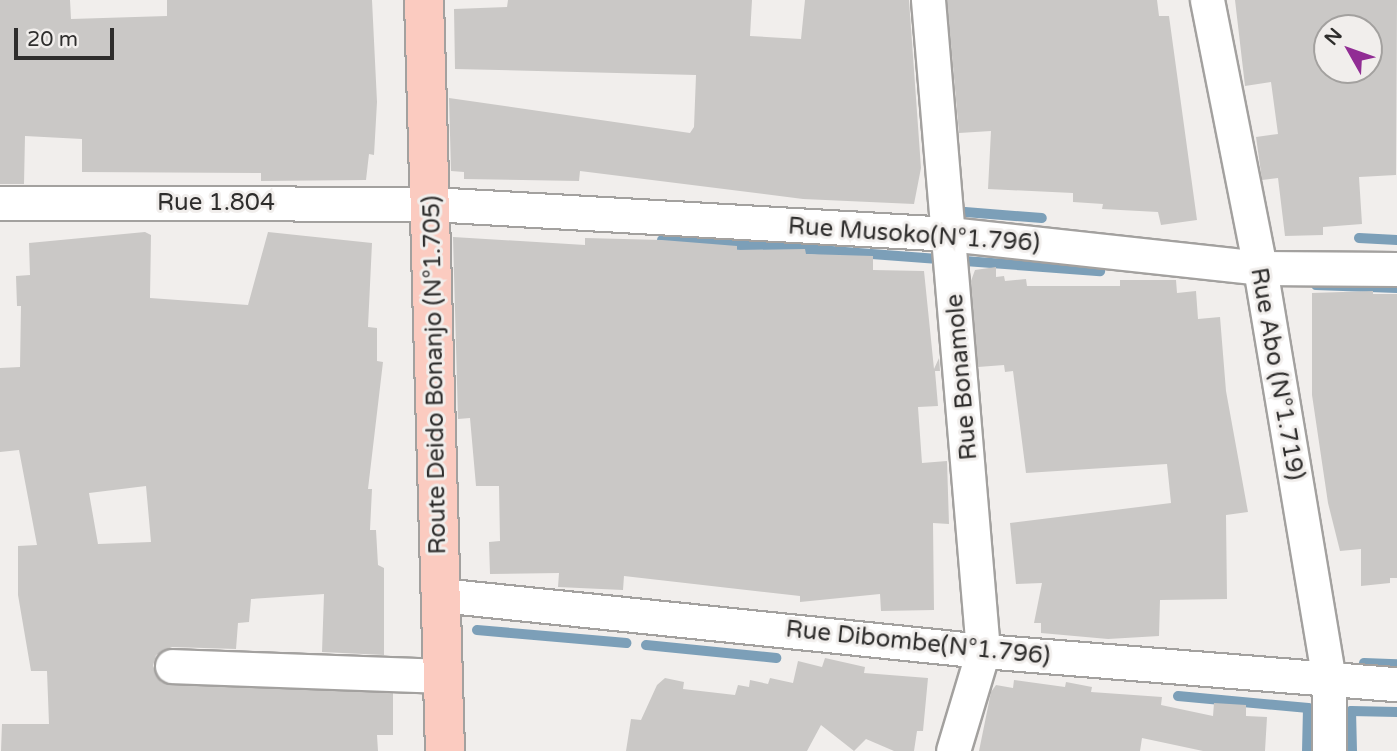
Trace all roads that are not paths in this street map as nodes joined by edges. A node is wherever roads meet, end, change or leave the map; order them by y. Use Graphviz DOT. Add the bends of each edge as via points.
graph roads {
  1 [pos="424,0"];
  2 [pos="928,0"];
  3 [pos="1207,0"];
  4 [pos="0,202"];
  5 [pos="431,204"];
  6 [pos="949,234"];
  7 [pos="1260,268"];
  8 [pos="1397,268"];
  9 [pos="440,595"];
  10 [pos="983,651"];
  11 [pos="172,666"];
  12 [pos="442,676"];
  13 [pos="1329,682"];
  14 [pos="1397,684"];
  15 [pos="445,751"];
  16 [pos="953,751"];
  17 [pos="1329,751"];
  1 -- 5 [label="main road, Route Deido Bonanjo (N°1.705)"];
  2 -- 6 [label="street, Rue Bonamole"];
  3 -- 7 [label="street, Rue Abo (N°1.719)"];
  4 -- 5 [label="street, Rue 1.804"];
  5 -- 6 [label="street, Rue Musoko(N°1.796)"];
  5 -- 9 [label="main road, Route Deido Bonanjo (N°1.705)"];
  6 -- 7 [label="street, Rue Musoko(N°1.796)"];
  6 -- 10 [label="street, Rue Bonamole"];
  7 -- 8 [label="street, Rue Musoko(N°1.796)"];
  7 -- 13 [label="street, Rue Abo (N°1.719)"];
  9 -- 10 [label="street, Rue Dibombe(N°1.796)"];
  9 -- 12 [label="main road, Route Deido Bonanjo (N°1.705)"];
  10 -- 13 [label="street, Rue Dibombe(N°1.796)"];
  10 -- 16 [label="street, Rue Bonamole"];
  11 -- 12 [label="street"];
  12 -- 15 [label="main road, Route Deido Bonanjo (N°1.705)"];
  13 -- 14 [label="street, Rue Dibombe(N°1.796)"];
  13 -- 17 [label="street, Rue Abo (N°1.719)"];
}
